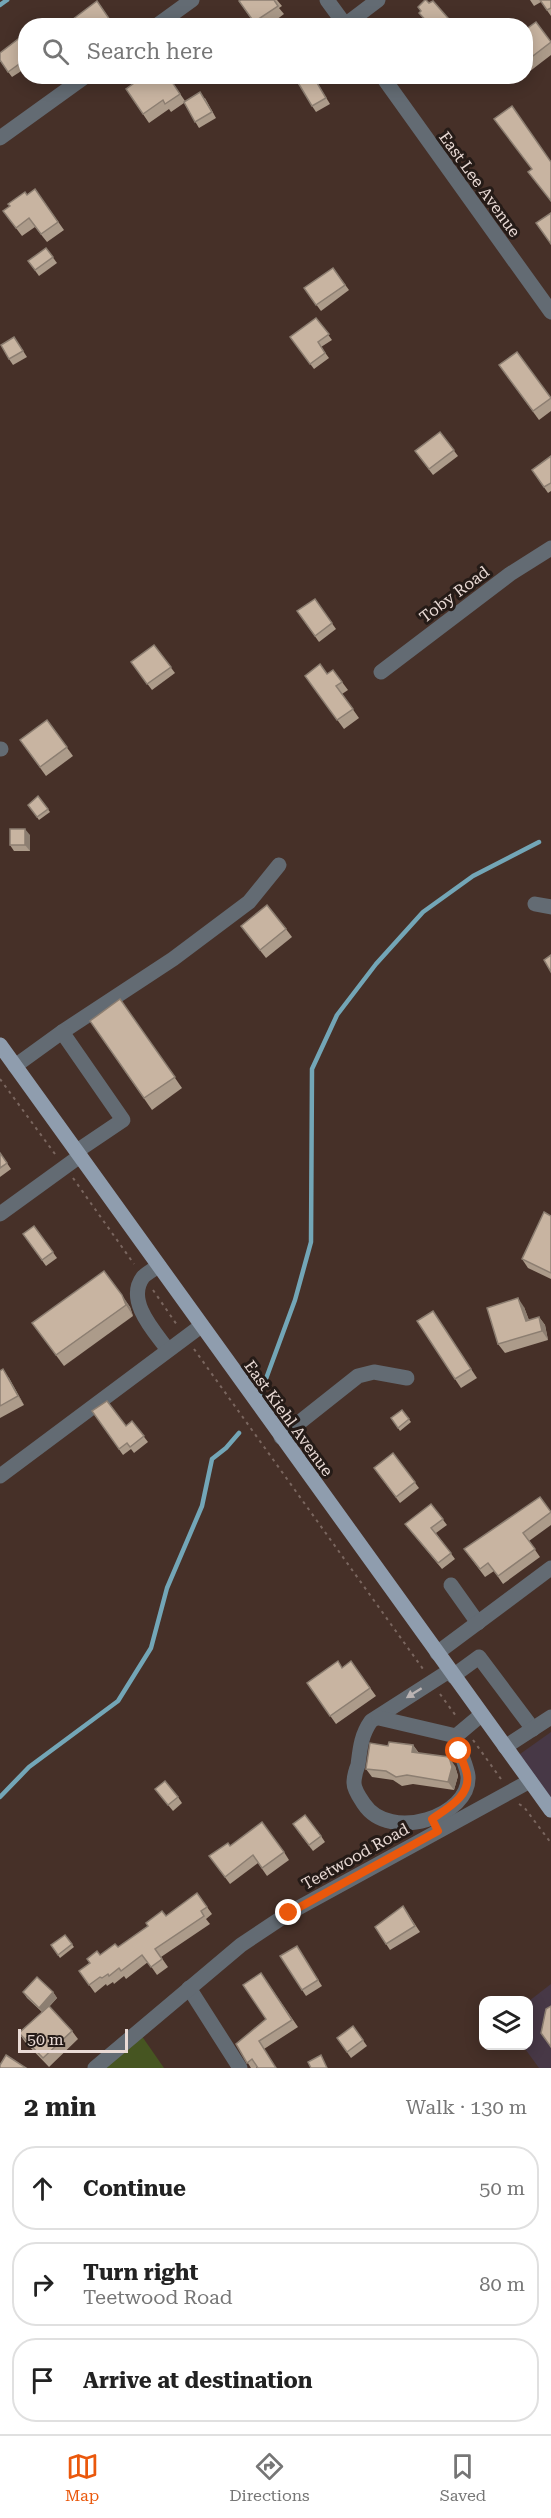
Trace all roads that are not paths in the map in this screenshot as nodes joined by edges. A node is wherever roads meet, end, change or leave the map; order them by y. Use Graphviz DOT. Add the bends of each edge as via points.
graph roads {
  1 [pos="192,0"];
  2 [pos="327,0"];
  3 [pos="378,0"];
  4 [pos="167,18"];
  5 [pos="340,18"];
  6 [pos="354,18"];
  7 [pos="75,84"];
  8 [pos="388,84"];
  9 [pos="0,138"];
  10 [pos="551,312"];
  11 [pos="551,548"];
  12 [pos="381,672"];
  13 [pos="279,865"];
  14 [pos="535,904"];
  15 [pos="551,907"];
  16 [pos="62,1032"];
  17 [pos="0,1045"];
  18 [pos="15,1066"];
  19 [pos="78,1153"];
  20 [pos="0,1214"];
  21 [pos="159,1266"];
  22 [pos="201,1326"];
  23 [pos="168,1350"];
  24 [pos="407,1378"];
  25 [pos="281,1437"];
  26 [pos="0,1476"];
  27 [pos="551,1568"];
  28 [pos="451,1585"];
  29 [pos="478,1623"];
  30 [pos="437,1653"];
  31 [pos="451,1673"];
  32 [pos="481,1715"];
  33 [pos="551,1717"];
  34 [pos="379,1718"];
  35 [pos="533,1729"];
  36 [pos="460,1732"];
  37 [pos="505,1747"];
  38 [pos="530,1781"];
  39 [pos="551,1810"];
  40 [pos="435,1825"];
  41 [pos="189,1988"];
  42 [pos="95,2068"];
  43 [pos="240,2068"];
  1 -- 4 [label="street"];
  2 -- 5 [label="street"];
  3 -- 6 [label="street"];
  7 -- 9 [label="street"];
  8 -- 10 [label="street, East Lee Avenue"];
  11 -- 12 [label="street, Toby Road" via="510,574"];
  13 -- 16 [label="street" via="249,902 173,959"];
  14 -- 15 [label="street"];
  16 -- 18 [label="street"];
  16 -- 19 [label="street" via="123,1120"];
  17 -- 18 [label="main road, East Kiehl Avenue"];
  18 -- 19 [label="main road, East Kiehl Avenue"];
  19 -- 20 [label="street"];
  19 -- 21 [label="main road, East Kiehl Avenue"];
  21 -- 22 [label="main road, East Kiehl Avenue"];
  21 -- 23 [label="street" via="143,1277 137,1296 145,1320"];
  22 -- 23 [label="street"];
  22 -- 25 [label="main road, East Kiehl Avenue"];
  23 -- 26 [label="street"];
  24 -- 25 [label="street" via="374,1372 358,1376"];
  25 -- 30 [label="main road, East Kiehl Avenue"];
  27 -- 29 [label="street"];
  28 -- 29 [label="street"];
  29 -- 30 [label="street"];
  30 -- 31 [label="main road, East Kiehl Avenue"];
  31 -- 32 [label="main road, East Kiehl Avenue"];
  31 -- 34 [label="street, one-way"];
  31 -- 35 [label="street" via="479,1657"];
  32 -- 36 [label="street"];
  32 -- 37 [label="main road, East Kiehl Avenue"];
  33 -- 35 [label="street"];
  34 -- 36 [label="street"];
  34 -- 40 [label="street" via="371,1721 363,1732 354,1785 369,1811 386,1822"];
  35 -- 37 [label="street"];
  36 -- 40 [label="street" via="468,1776 465,1789"];
  37 -- 38 [label="main road, East Kiehl Avenue"];
  38 -- 39 [label="main road, East Kiehl Avenue"];
  38 -- 40 [label="street, Teetwood Road"];
  40 -- 41 [label="street, Teetwood Road" via="289,1913 241,1945"];
  41 -- 42 [label="street, Teetwood Road"];
  41 -- 43 [label="street"];
}
